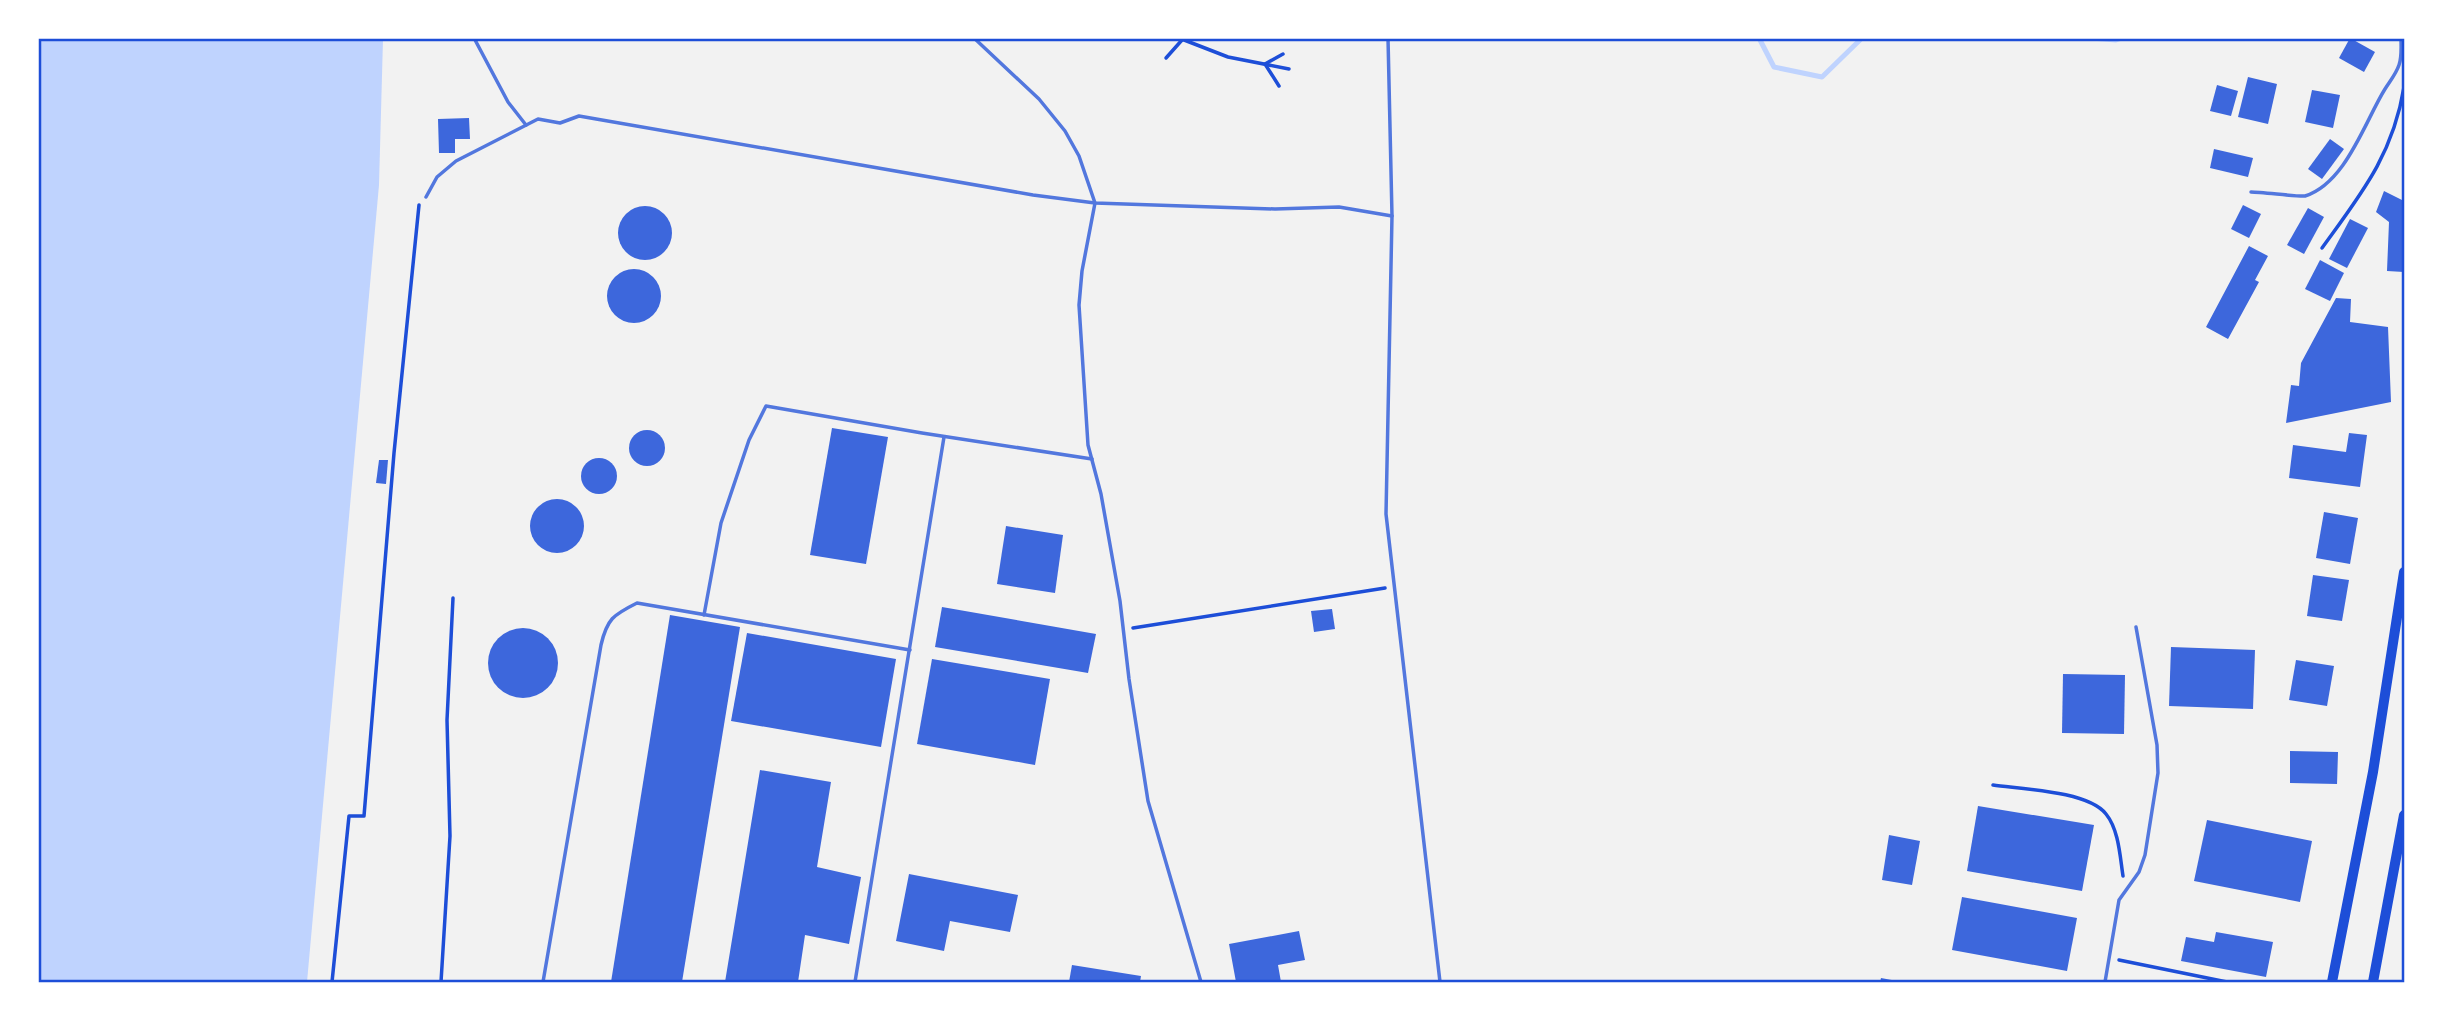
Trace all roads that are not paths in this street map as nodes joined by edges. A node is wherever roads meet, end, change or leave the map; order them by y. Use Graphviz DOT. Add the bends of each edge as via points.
graph roads {
  1 [pos="474,38"];
  2 [pos="974,38"];
  3 [pos="1388,38"];
  4 [pos="2401,38"];
  5 [pos="526,125"];
  6 [pos="2251,192"];
  7 [pos="426,197"];
  8 [pos="1095,203"];
  9 [pos="1392,216"];
  10 [pos="944,437"];
  11 [pos="1092,459"];
  12 [pos="2404,572"];
  13 [pos="704,615"];
  14 [pos="2136,627"];
  15 [pos="910,650"];
  16 [pos="2404,815"];
  17 [pos="543,982"];
  18 [pos="855,982"];
  19 [pos="1201,982"];
  20 [pos="1440,982"];
  21 [pos="2105,982"];
  22 [pos="2332,982"];
  23 [pos="2373,982"];
  1 -- 5 [label="lane" via="508,102"];
  2 -- 8 [label="lane" via="1040,99 1065,131"];
  3 -- 9 [label="lane"];
  4 -- 6 [label="lane" via="2396,72 2329,181 2302,196"];
  5 -- 7 [label="lane" via="456,161 437,177"];
  5 -- 8 [label="lane" via="538,120 560,123 579,116"];
  8 -- 9 [label="lane" via="1339,207"];
  8 -- 11 [label="lane" via="1079,306"];
  9 -- 20 [label="lane" via="1386,514"];
  10 -- 11 [label="lane"];
  10 -- 13 [label="lane" via="766,406 749,440 721,523"];
  10 -- 15 [label="lane"];
  11 -- 19 [label="lane" via="1148,801"];
  12 -- 22 [label="main road"];
  13 -- 15 [label="lane"];
  13 -- 17 [label="lane" via="637,603 606,625"];
  14 -- 21 [label="lane" via="2158,773 2145,855 2119,900"];
  15 -- 18 [label="lane"];
  16 -- 23 [label="main road"];
}
